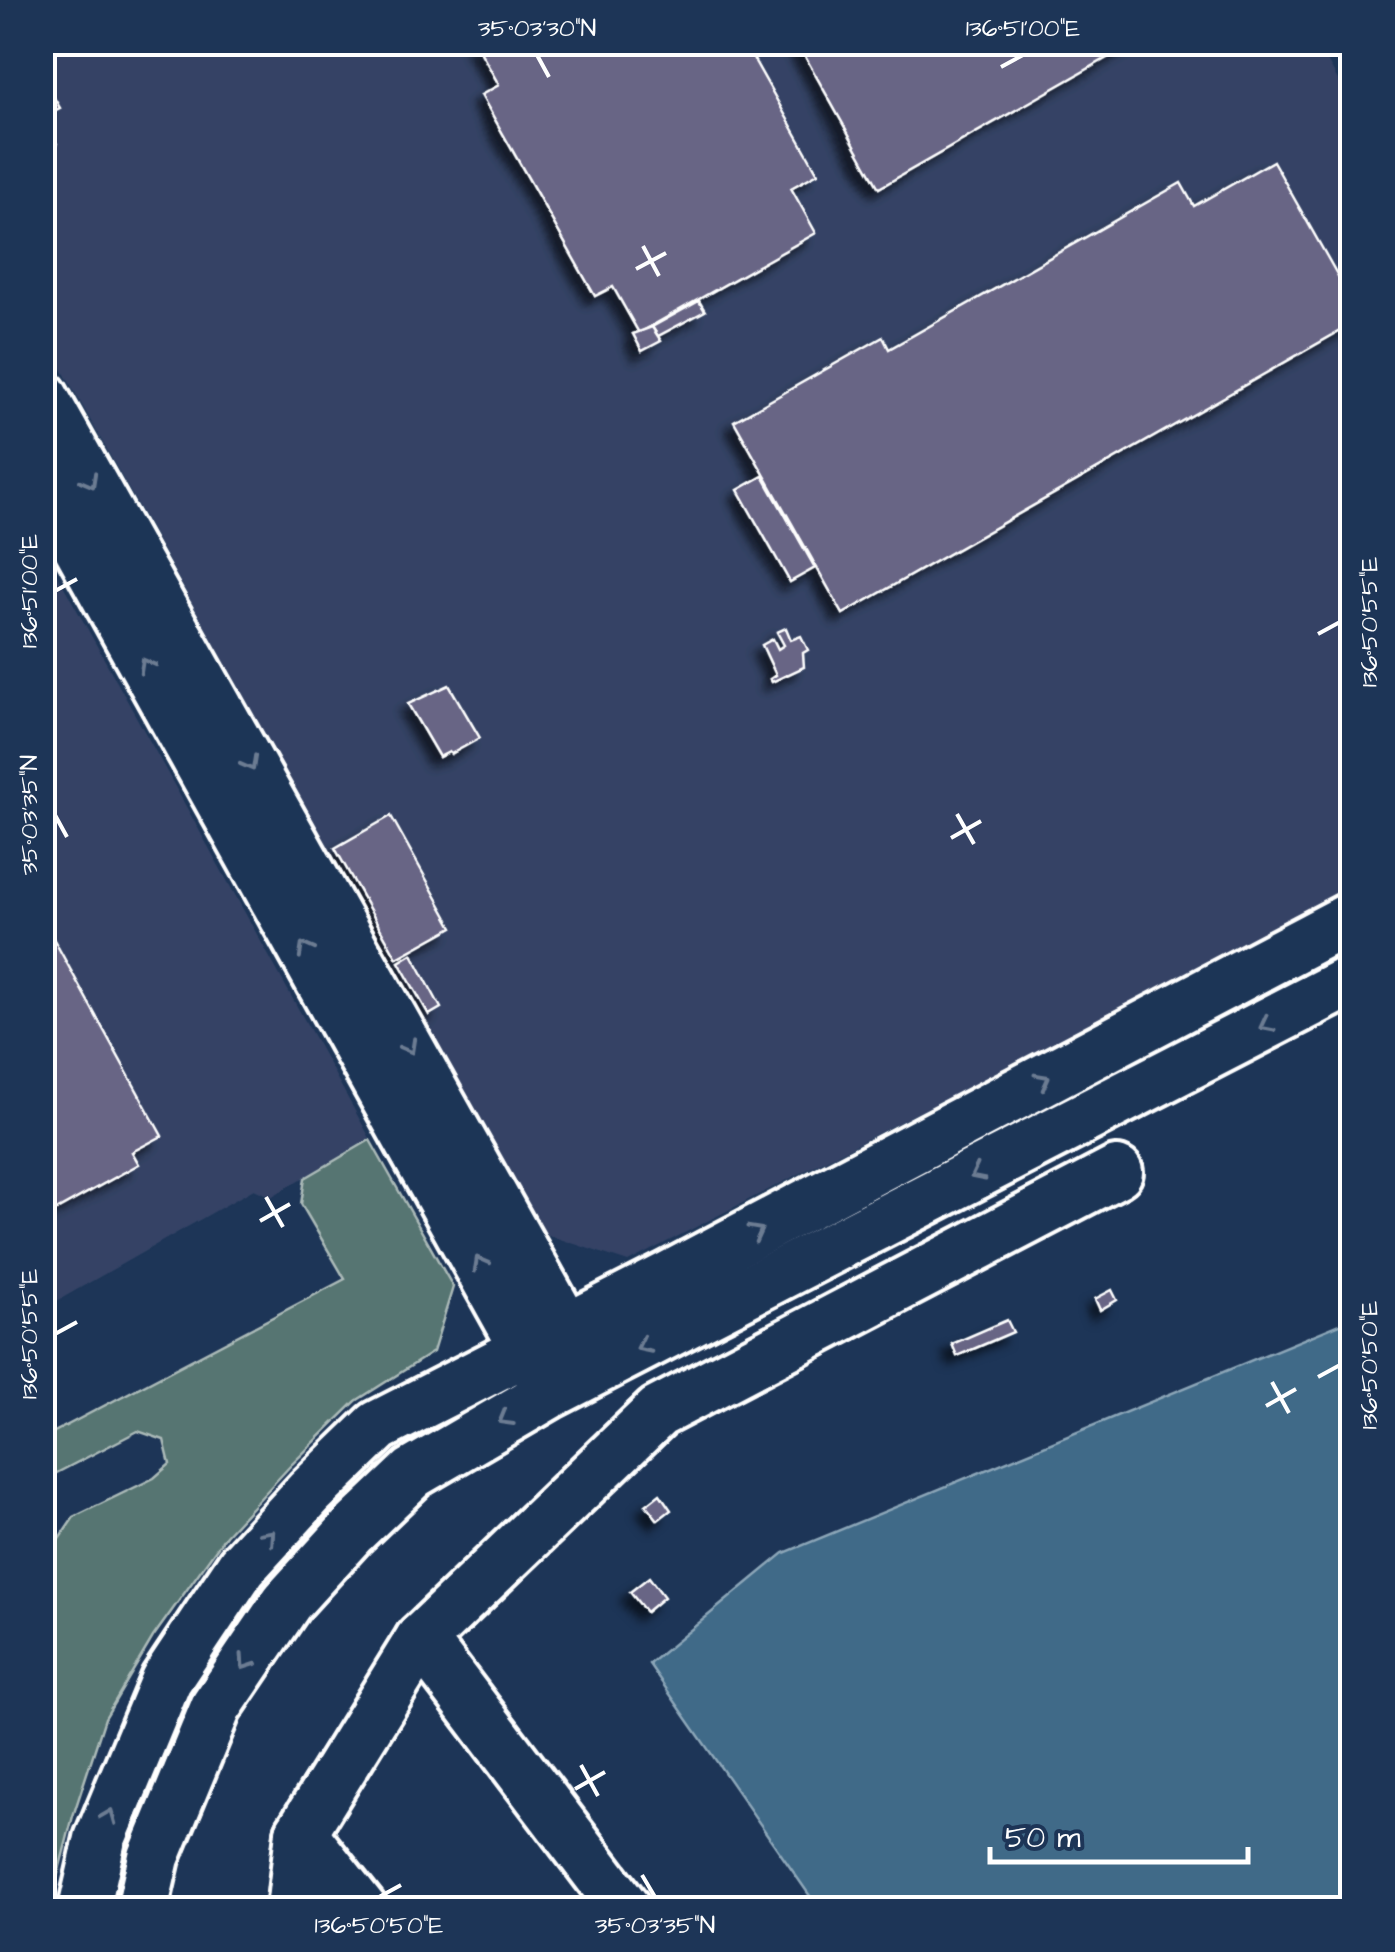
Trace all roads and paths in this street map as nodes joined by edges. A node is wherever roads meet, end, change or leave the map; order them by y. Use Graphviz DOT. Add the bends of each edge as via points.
graph roads {
  1 [pos="42,396"];
  2 [pos="42,480"];
  3 [pos="1352,917"];
  4 [pos="1352,980"];
  5 [pos="1117,1172"];
  6 [pos="548,1338"];
  7 [pos="570,1383"];
  8 [pos="421,1639"];
  9 [pos="301,1832"];
  10 [pos="84,1910"];
  11 [pos="142,1910"];
  12 [pos="292,1910"];
  13 [pos="362,1910"];
  14 [pos="626,1910"];
  1 -- 6 [label="street, one-way"];
  6 -- 2 [label="street, one-way"];
  6 -- 3 [label="street, one-way"];
  4 -- 7 [label="street, one-way"];
  5 -- 8 [label="street" via="658,1412"];
  6 -- 7 [label="street"];
  10 -- 6 [label="street, one-way" via="100,1839 166,1680 242,1566 378,1426"];
  7 -- 11 [label="street, one-way" via="413,1472 288,1602 216,1707 154,1857"];
  8 -- 9 [label="street"];
  8 -- 14 [label="street"];
  9 -- 12 [label="street"];
  9 -- 13 [label="street"];
}
